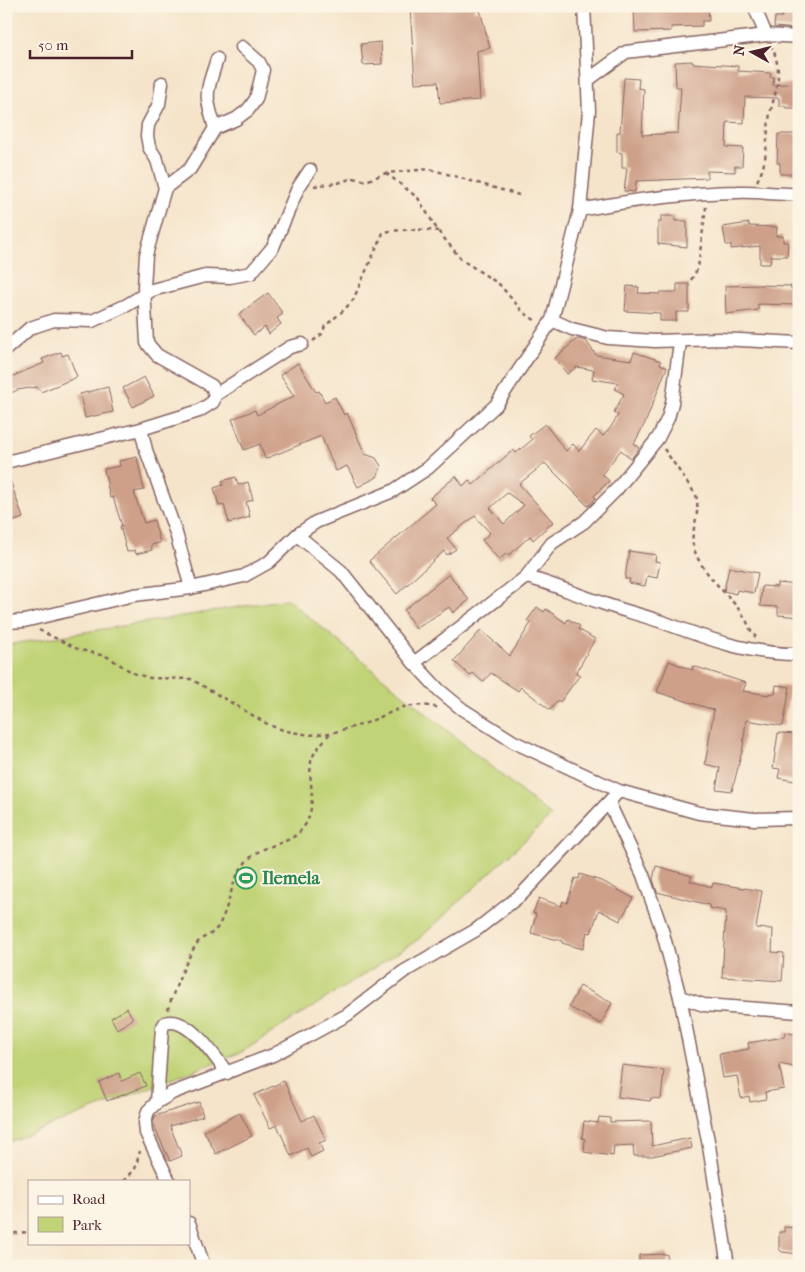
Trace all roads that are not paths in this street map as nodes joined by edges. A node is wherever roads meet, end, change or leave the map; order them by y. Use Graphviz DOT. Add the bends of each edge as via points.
graph roads {
  1 [pos="584,6"];
  2 [pos="754,6"];
  3 [pos="766,35"];
  4 [pos="799,37"];
  5 [pos="242,47"];
  6 [pos="217,59"];
  7 [pos="588,80"];
  8 [pos="162,83"];
  9 [pos="215,128"];
  10 [pos="310,170"];
  11 [pos="164,188"];
  12 [pos="799,194"];
  13 [pos="580,210"];
  14 [pos="146,294"];
  15 [pos="551,322"];
  16 [pos="680,342"];
  17 [pos="799,343"];
  18 [pos="302,344"];
  19 [pos="6,348"];
  20 [pos="215,394"];
  21 [pos="141,429"];
  22 [pos="6,462"];
  23 [pos="297,535"];
  24 [pos="526,577"];
  25 [pos="192,588"];
  26 [pos="6,622"];
  27 [pos="799,654"];
  28 [pos="414,663"];
  29 [pos="619,791"];
  30 [pos="609,803"];
  31 [pos="799,818"];
  32 [pos="680,997"];
  33 [pos="704,1005"];
  34 [pos="799,1012"];
  35 [pos="685,1021"];
  36 [pos="227,1072"];
  37 [pos="157,1102"];
  38 [pos="169,1180"];
  39 [pos="190,1226"];
  40 [pos="204,1266"];
  41 [pos="728,1266"];
  1 -- 7 [label="street"];
  2 -- 3 [label="street"];
  3 -- 4 [label="street"];
  3 -- 7 [label="street" via="626,52"];
  5 -- 9 [label="street" via="263,70 256,99 236,119"];
  6 -- 9 [label="street" via="206,91"];
  7 -- 13 [label="street"];
  8 -- 11 [label="street" via="159,104 148,125 147,136"];
  9 -- 11 [label="street" via="190,168"];
  10 -- 14 [label="street" via="298,188 273,247 251,273 230,278 205,276"];
  11 -- 14 [label="street" via="146,255"];
  12 -- 13 [label="street" via="719,193 630,200"];
  13 -- 15 [label="street"];
  14 -- 19 [label="street" via="92,321 62,318 30,328"];
  14 -- 20 [label="street" via="145,332 151,350 202,379 212,386"];
  15 -- 16 [label="street" via="608,338"];
  15 -- 23 [label="street" via="496,405 428,468 393,491 316,522"];
  16 -- 17 [label="street" via="719,338"];
  16 -- 24 [label="street" via="672,403 658,438 606,501 584,522 552,543"];
  18 -- 20 [label="street" via="290,347"];
  20 -- 21 [label="street" via="207,408"];
  21 -- 22 [label="street"];
  21 -- 25 [label="street"];
  23 -- 25 [label="street" via="269,562 244,576"];
  23 -- 28 [label="street" via="341,571"];
  24 -- 27 [label="street" via="713,641"];
  24 -- 28 [label="street"];
  25 -- 26 [label="street" via="134,595 24,621"];
  28 -- 29 [label="street" via="462,709 514,742"];
  29 -- 30 [label="street"];
  29 -- 31 [label="street" via="699,812 754,819"];
  30 -- 32 [label="street" via="643,875"];
  30 -- 36 [label="street" via="522,894 476,930 403,972 347,1015 274,1055"];
  32 -- 33 [label="street"];
  32 -- 35 [label="street"];
  33 -- 34 [label="street"];
  33 -- 35 [label="street"];
  35 -- 41 [label="street"];
  36 -- 37 [label="street"];
  36 -- 37 [label="street" via="200,1039 174,1020 168,1022 162,1028"];
  37 -- 38 [label="street" via="148,1111 146,1133"];
  39 -- 40 [label="street"];
}
